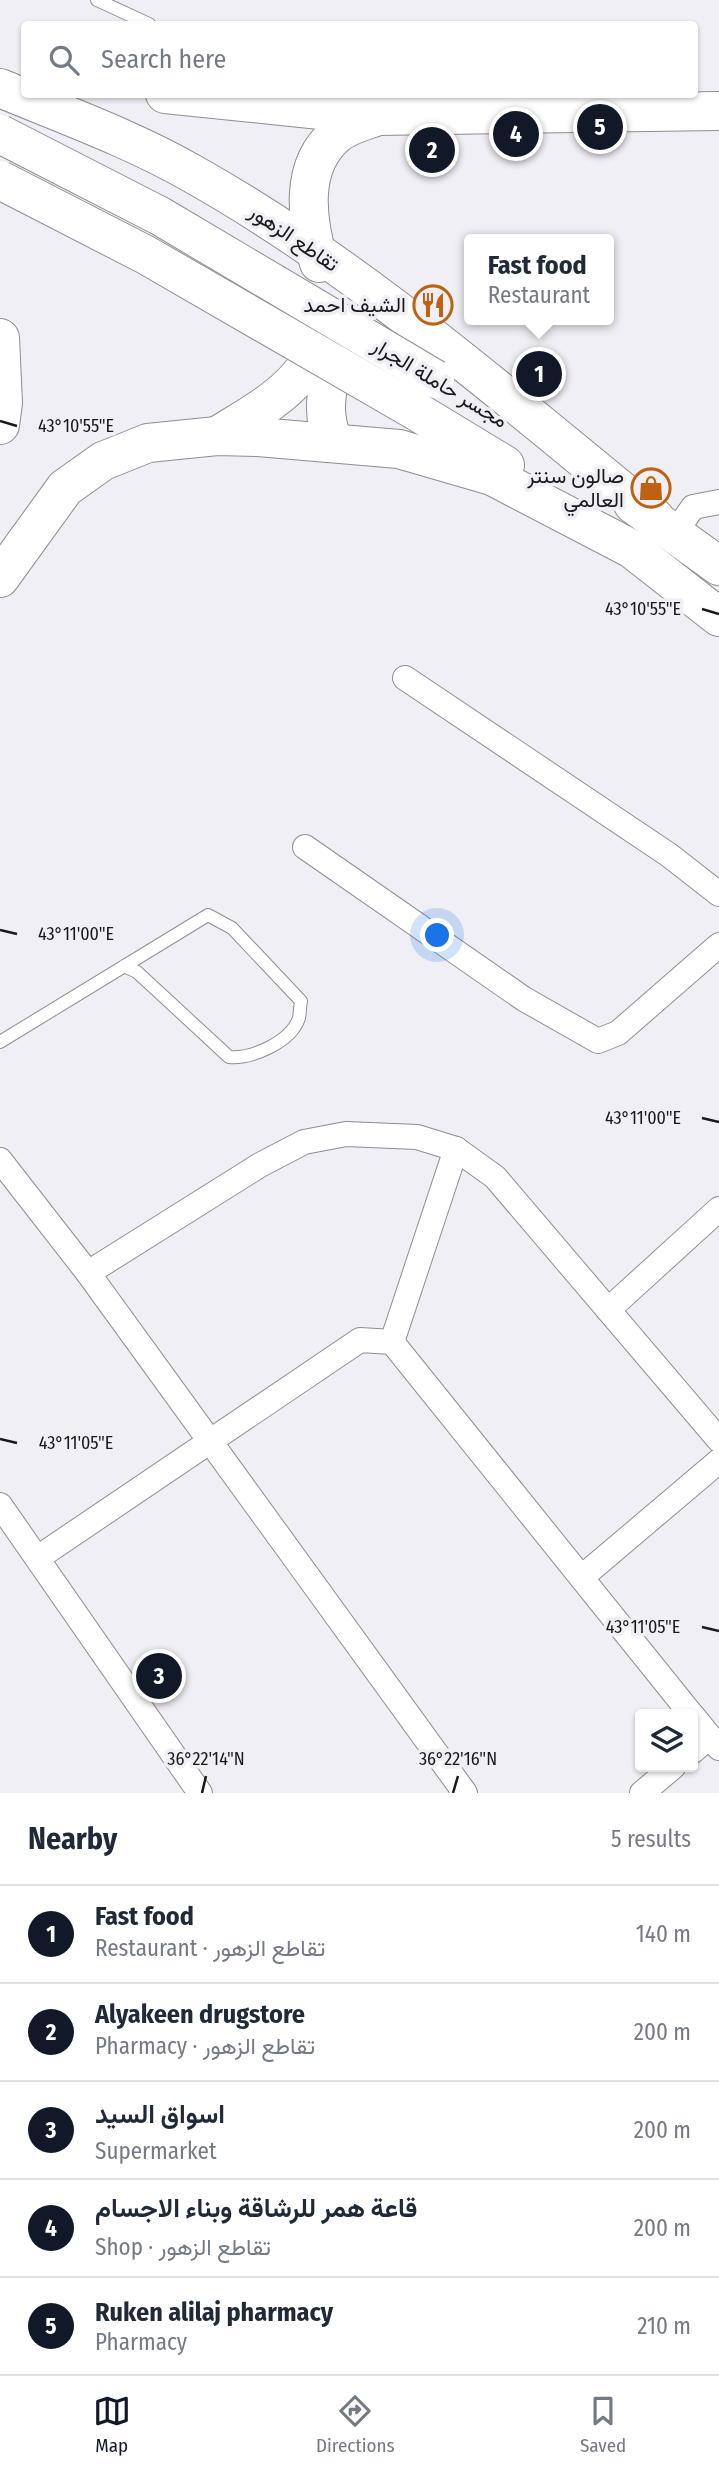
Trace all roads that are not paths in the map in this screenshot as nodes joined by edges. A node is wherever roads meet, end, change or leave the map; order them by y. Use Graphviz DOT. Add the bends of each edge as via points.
graph roads {
  1 [pos="97,0"];
  2 [pos="142,21"];
  3 [pos="0,76"];
  4 [pos="21,78"];
  5 [pos="0,88"];
  6 [pos="21,97"];
  7 [pos="24,98"];
  8 [pos="204,98"];
  9 [pos="719,111"];
  10 [pos="378,116"];
  11 [pos="0,134"];
  12 [pos="0,180"];
  13 [pos="314,249"];
  14 [pos="403,318"];
  15 [pos="0,338"];
  16 [pos="426,395"];
  17 [pos="0,425"];
  18 [pos="217,436"];
  19 [pos="334,443"];
  20 [pos="719,502"];
  21 [pos="665,526"];
  22 [pos="632,549"];
  23 [pos="719,566"];
  24 [pos="0,578"];
  25 [pos="719,617"];
  26 [pos="405,678"];
  27 [pos="304,847"];
  28 [pos="719,894"];
  29 [pos="719,945"];
  30 [pos="124,966"];
  31 [pos="0,1042"];
  32 [pos="456,1149"];
  33 [pos="0,1160"];
  34 [pos="719,1209"];
  35 [pos="88,1273"];
  36 [pos="608,1310"];
  37 [pos="392,1342"];
  38 [pos="719,1440"];
  39 [pos="209,1441"];
  40 [pos="719,1461"];
  41 [pos="0,1505"];
  42 [pos="38,1557"];
  43 [pos="582,1577"];
  44 [pos="687,1709"];
  45 [pos="698,1727"];
  46 [pos="707,1745"];
  47 [pos="667,1772"];
  48 [pos="200,1793"];
  49 [pos="465,1793"];
  50 [pos="642,1793"];
  1 -- 2 [label="lane"];
  3 -- 4 [label="main road"];
  5 -- 6 [label="main road, تقاطع الزهور"];
  7 -- 13 [label="main road, تقاطع الزهور" via="191,172"];
  8 -- 10 [label="main road"];
  9 -- 10 [label="main road"];
  10 -- 13 [label="main road" via="338,133 324,148 314,169 307,207"];
  11 -- 16 [label="main road, مجسر حاملة الجرار, bridge" via="183,229"];
  12 -- 16 [label="main road, مجسر حاملة الجرار, bridge"];
  13 -- 14 [label="main road, تقاطع الزهور"];
  13 -- 18 [label="main road" via="325,285 321,343 294,385"];
  14 -- 19 [label="main road" via="369,324 341,356 325,412"];
  14 -- 21 [label="main road, تقاطع الزهور"];
  15 -- 17 [label="main road"];
  16 -- 21 [label="main road, مجسر حاملة الجرار"];
  16 -- 22 [label="main road, مجسر حاملة الجرار" via="527,478"];
  18 -- 19 [label="main road"];
  18 -- 24 [label="main road" via="148,443 103,461 65,488"];
  19 -- 22 [label="main road" via="399,449 492,476"];
  20 -- 21 [label="street" via="694,508"];
  21 -- 23 [label="main road"];
  22 -- 25 [label="main road"];
  26 -- 28 [label="street" via="669,855"];
  27 -- 29 [label="street" via="524,999 598,1041 618,1033"];
  30 -- 30 [label="lane" via="137,972 229,1057 247,1056 285,1038 299,1019 301,1001 232,928 208,915"];
  30 -- 31 [label="lane"];
  32 -- 35 [label="street" via="417,1138 374,1134 304,1142"];
  32 -- 36 [label="street" via="495,1177"];
  32 -- 37 [label="street"];
  33 -- 35 [label="street"];
  34 -- 36 [label="street"];
  35 -- 39 [label="street"];
  36 -- 38 [label="street"];
  37 -- 39 [label="street" via="360,1340"];
  37 -- 43 [label="street"];
  39 -- 42 [label="street"];
  39 -- 49 [label="street"];
  40 -- 43 [label="street"];
  41 -- 42 [label="street"];
  42 -- 48 [label="street"];
  43 -- 44 [label="street"];
  45 -- 46 [label="street"];
  47 -- 50 [label="street"];
}
